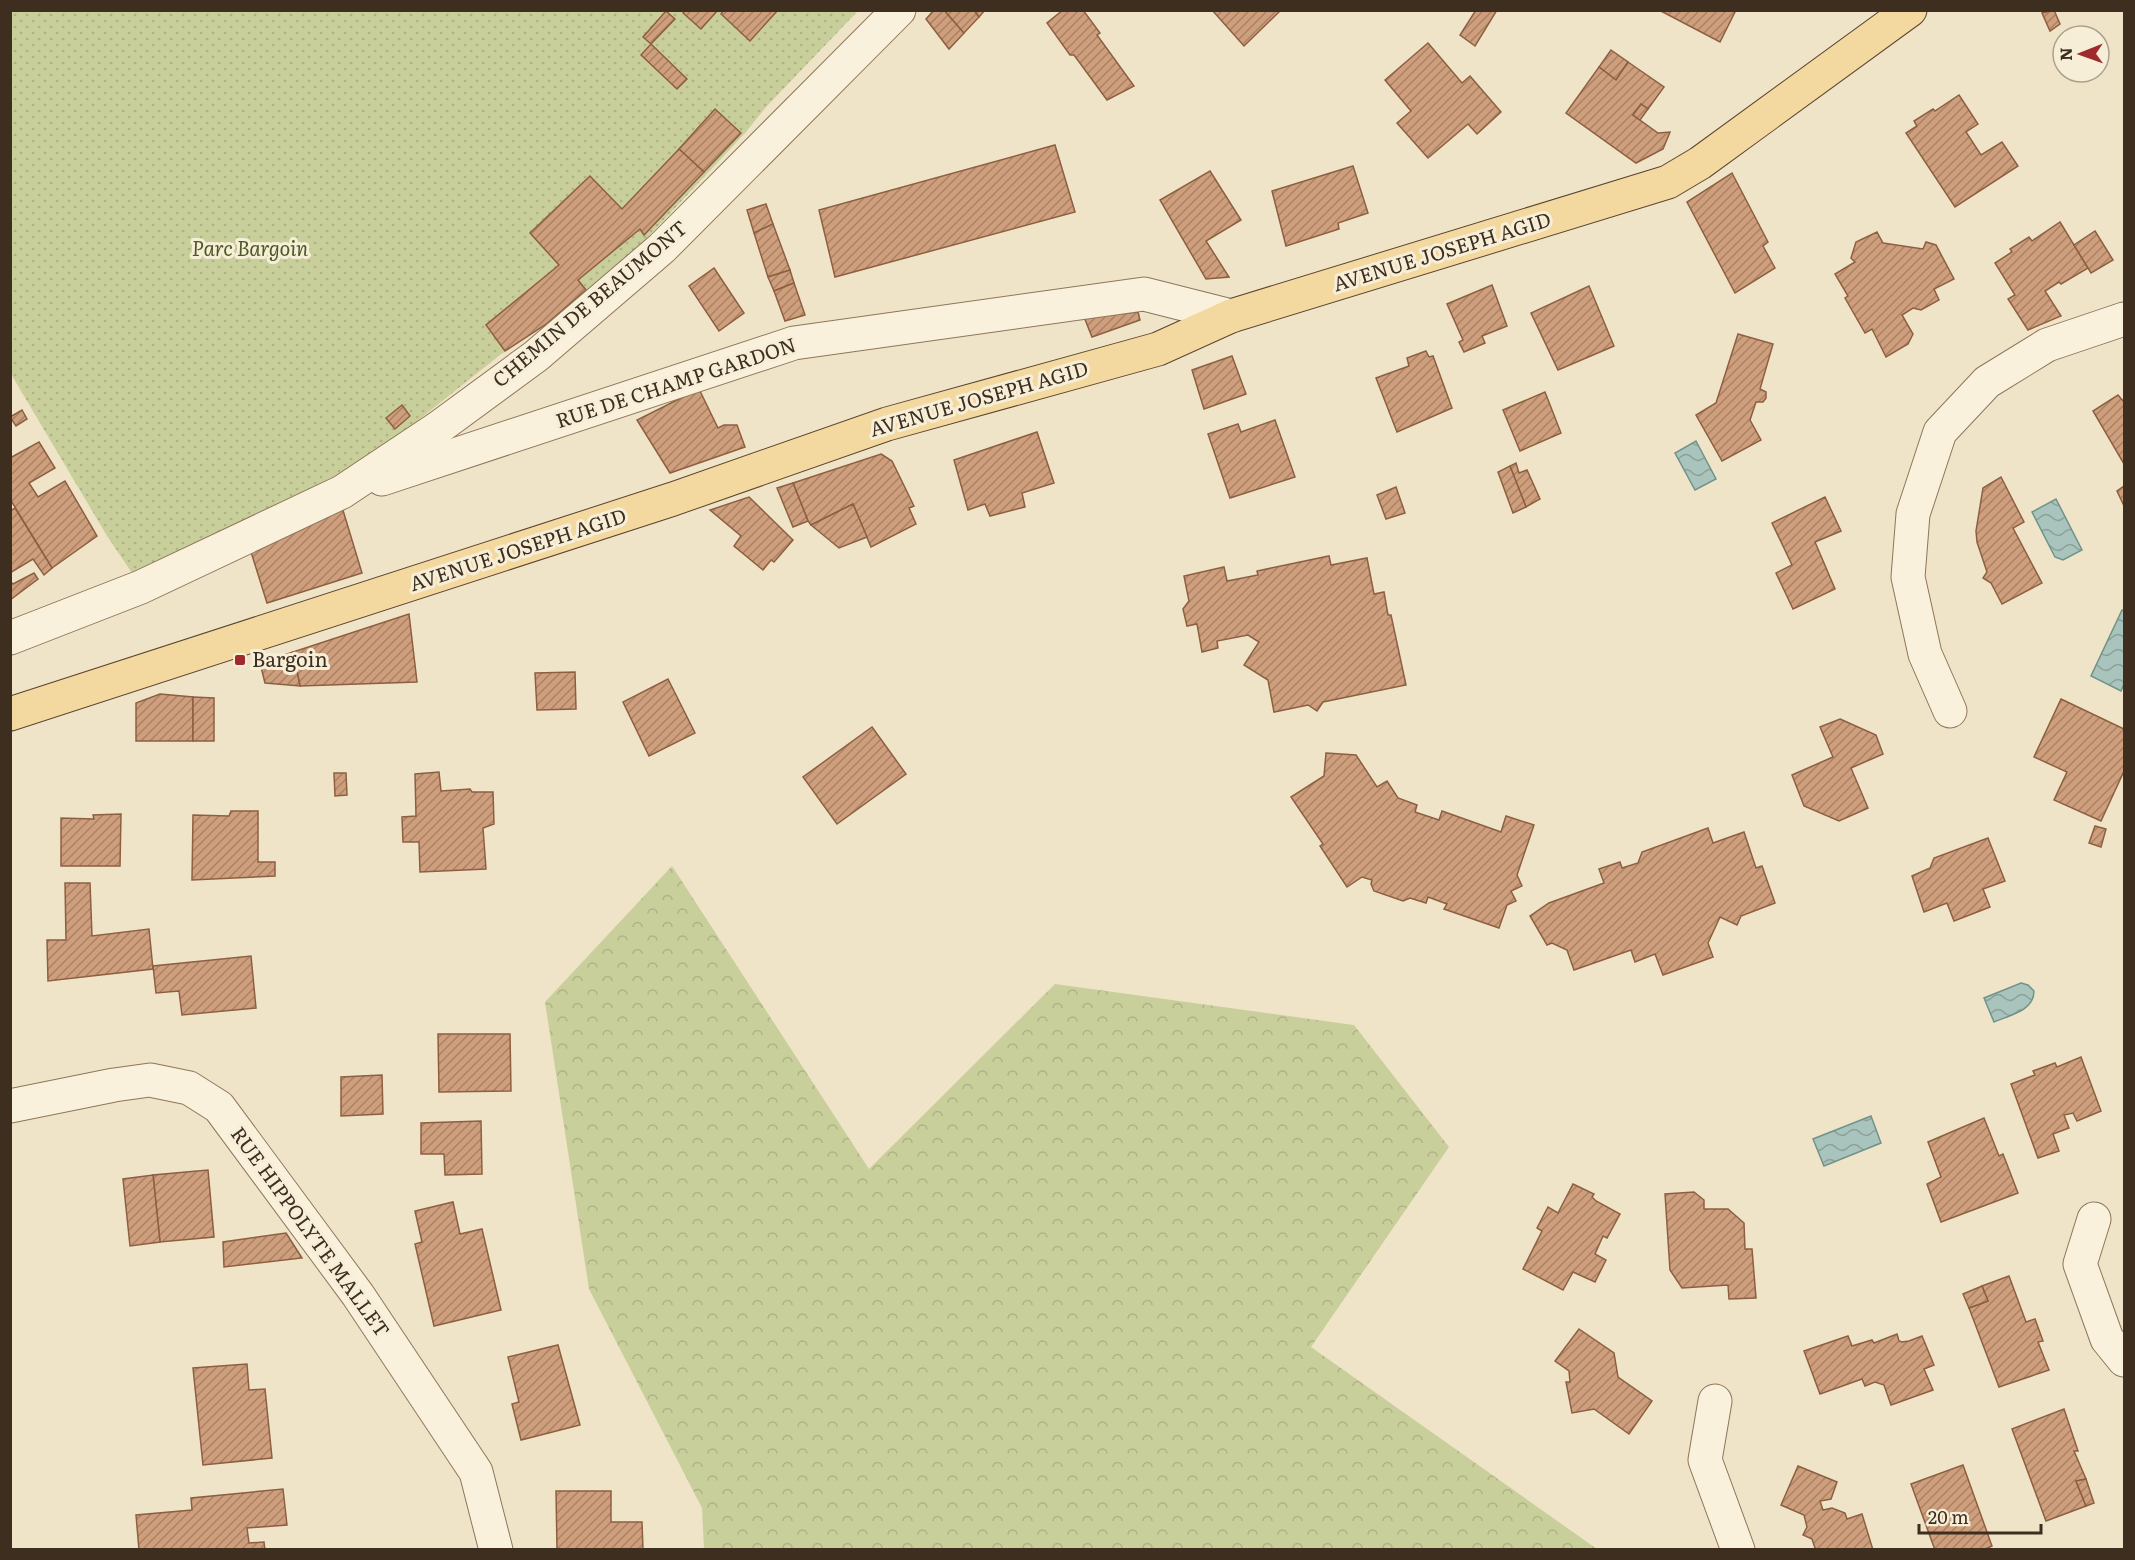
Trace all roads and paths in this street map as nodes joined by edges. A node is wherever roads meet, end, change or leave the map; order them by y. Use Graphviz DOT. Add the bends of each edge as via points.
graph roads {
  1 [pos="899,10"];
  2 [pos="1910,10"];
  3 [pos="1231,316"];
  4 [pos="2124,319"];
  5 [pos="342,492"];
  6 [pos="10,638"];
  7 [pos="1950,711"];
  8 [pos="10,714"];
  9 [pos="10,1106"];
  10 [pos="2094,1219"];
  11 [pos="2124,1360"];
  12 [pos="1715,1401"];
  13 [pos="496,1550"];
  14 [pos="1738,1550"];
  1 -- 5 [label="street, CHEMIN DE BEAUMONT" via="653,256 536,356"];
  2 -- 3 [label="main road, AVENUE JOSEPH AGID" via="1700,163 1668,182"];
  3 -- 5 [label="street, RUE DE CHAMP GARDON" via="1144,294 794,342"];
  3 -- 8 [label="main road, AVENUE JOSEPH AGID" via="1158,348 887,424 662,502"];
  4 -- 7 [label="street" via="2047,345 2007,369 1987,382 1940,432 1913,514 1908,577 1925,654"];
  5 -- 6 [label="street, CHEMIN DE BEAUMONT" via="141,587"];
  9 -- 13 [label="street, RUE HIPPOLYTE MALLET" via="150,1080 189,1088 219,1107 358,1295 477,1472"];
  10 -- 11 [label="street" via="2080,1264 2107,1339"];
  12 -- 14 [label="street" via="1705,1460"];
}
